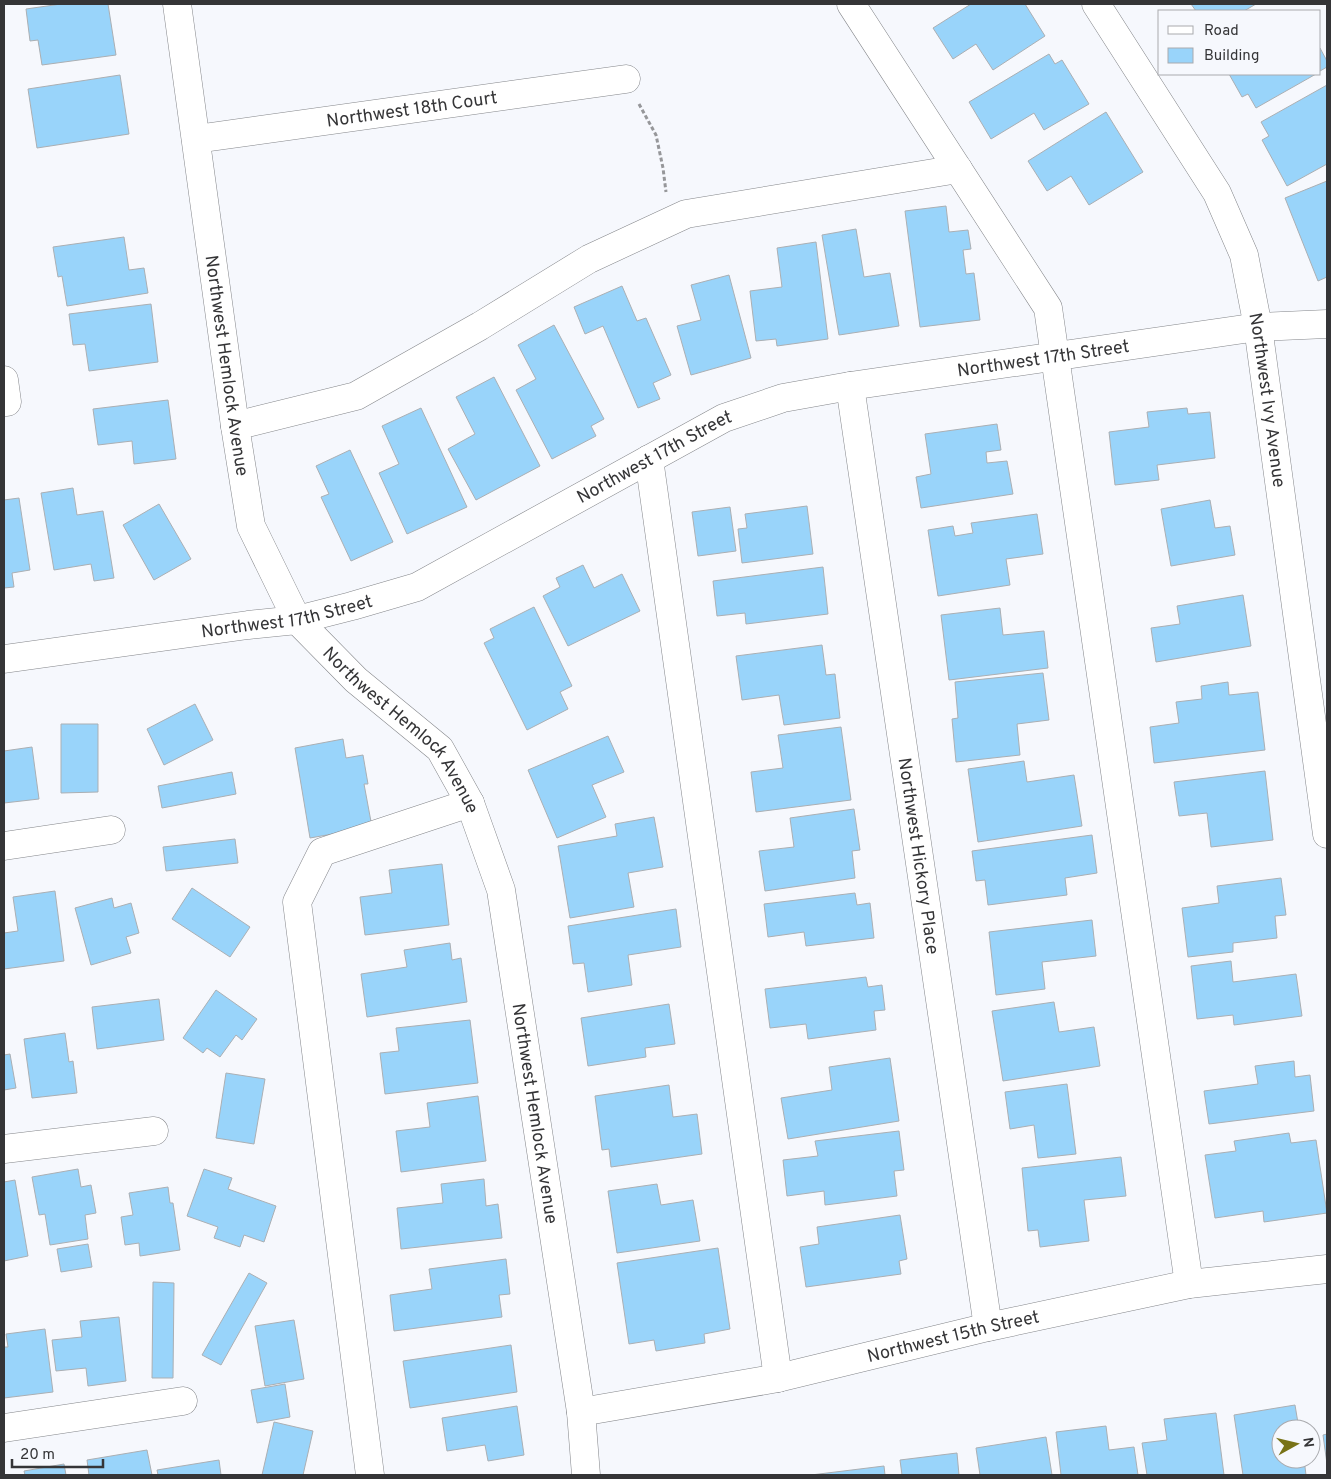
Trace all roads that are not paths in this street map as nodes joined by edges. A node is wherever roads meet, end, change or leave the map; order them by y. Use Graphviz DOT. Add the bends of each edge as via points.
graph roads {
  1 [pos="177,4"];
  2 [pos="851,4"];
  3 [pos="1096,4"];
  4 [pos="626,79"];
  5 [pos="196,140"];
  6 [pos="958,169"];
  7 [pos="1327,324"];
  8 [pos="1258,327"];
  9 [pos="1056,357"];
  10 [pos="4,380"];
  11 [pos="850,386"];
  12 [pos="4,402"];
  13 [pos="235,426"];
  14 [pos="649,459"];
  15 [pos="297,620"];
  16 [pos="4,659"];
  17 [pos="470,803"];
  18 [pos="111,830"];
  19 [pos="1327,834"];
  20 [pos="4,846"];
  21 [pos="154,1131"];
  22 [pos="4,1149"];
  23 [pos="1327,1269"];
  24 [pos="1189,1284"];
  25 [pos="988,1327"];
  26 [pos="778,1378"];
  27 [pos="183,1401"];
  28 [pos="581,1412"];
  29 [pos="4,1428"];
  30 [pos="370,1475"];
  31 [pos="586,1475"];
  1 -- 5 [label="street, Northwest Hemlock Avenue"];
  2 -- 6 [label="street"];
  3 -- 8 [label="street, Northwest Ivy Avenue" via="1217,193 1244,254"];
  4 -- 5 [label="street, Northwest 18th Court"];
  5 -- 13 [label="street, Northwest Hemlock Avenue"];
  6 -- 9 [label="street" via="1048,308"];
  6 -- 13 [label="street" via="686,214 589,259 480,326 356,396"];
  7 -- 8 [label="street, Northwest 17th Street"];
  8 -- 9 [label="street, Northwest 17th Street"];
  8 -- 19 [label="street, Northwest Ivy Avenue"];
  9 -- 11 [label="street, Northwest 17th Street"];
  9 -- 24 [label="street"];
  10 -- 12 [label="street" via="7,402"];
  11 -- 14 [label="street, Northwest 17th Street" via="782,398 724,418"];
  11 -- 25 [label="street, Northwest Hickory Place"];
  13 -- 15 [label="street, Northwest Hemlock Avenue" via="251,526"];
  14 -- 15 [label="street, Northwest 17th Street" via="417,587"];
  14 -- 26 [label="street"];
  15 -- 16 [label="street, Northwest 17th Street"];
  15 -- 17 [label="street, Northwest Hemlock Avenue" via="356,680 440,749"];
  17 -- 28 [label="street, Northwest Hemlock Avenue" via="501,890"];
  17 -- 30 [label="street" via="322,852 296,902"];
  18 -- 20 [label="street"];
  21 -- 22 [label="street"];
  23 -- 24 [label="street, Northwest 15th Street"];
  24 -- 25 [label="street, Northwest 15th Street"];
  25 -- 26 [label="street, Northwest 15th Street"];
  26 -- 28 [label="street, Northwest 15th Street"];
  27 -- 29 [label="street"];
  28 -- 31 [label="street, Northwest Hemlock Avenue"];
}
